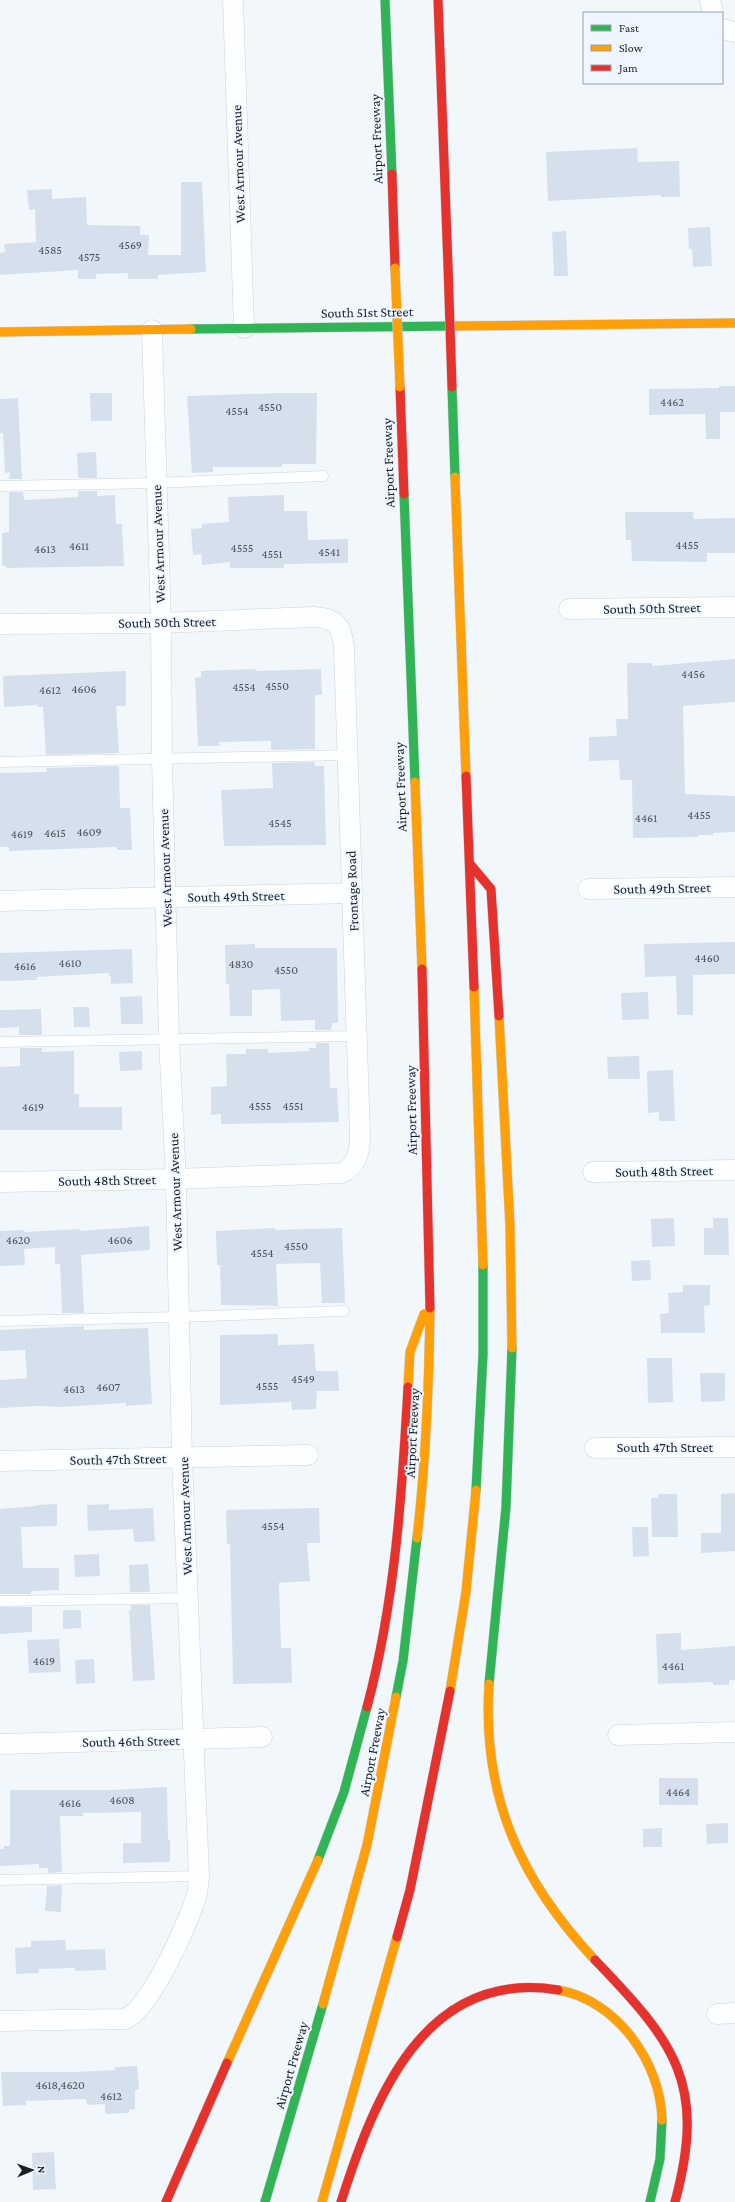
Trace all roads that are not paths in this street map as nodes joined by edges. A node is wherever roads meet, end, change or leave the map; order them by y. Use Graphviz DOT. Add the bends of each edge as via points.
graph roads {
  1 [pos="233,0"];
  2 [pos="385,0"];
  3 [pos="438,0"];
  4 [pos="710,0"];
  5 [pos="713,12"];
  6 [pos="735,323"];
  7 [pos="244,328"];
  8 [pos="152,330"];
  9 [pos="0,332"];
  10 [pos="323,476"];
  11 [pos="156,483"];
  12 [pos="0,486"];
  13 [pos="735,607"];
  14 [pos="569,609"];
  15 [pos="334,622"];
  16 [pos="161,623"];
  17 [pos="0,624"];
  18 [pos="348,755"];
  19 [pos="162,760"];
  20 [pos="0,762"];
  21 [pos="470,864"];
  22 [pos="735,888"];
  23 [pos="588,889"];
  24 [pos="353,893"];
  25 [pos="167,898"];
  26 [pos="0,901"];
  27 [pos="357,1036"];
  28 [pos="169,1039"];
  29 [pos="0,1042"];
  30 [pos="354,1163"];
  31 [pos="735,1170"];
  32 [pos="593,1172"];
  33 [pos="176,1179"];
  34 [pos="0,1182"];
  35 [pos="430,1298"];
  36 [pos="344,1311"];
  37 [pos="179,1318"];
  38 [pos="0,1321"];
  39 [pos="735,1447"];
  40 [pos="595,1448"];
  41 [pos="308,1455"];
  42 [pos="182,1457"];
  43 [pos="0,1461"];
  44 [pos="188,1598"];
  45 [pos="0,1601"];
  46 [pos="735,1732"];
  47 [pos="618,1734"];
  48 [pos="262,1737"];
  49 [pos="194,1740"];
  50 [pos="0,1744"];
  51 [pos="199,1876"];
  52 [pos="0,1880"];
  53 [pos="0,2021"];
  54 [pos="166,2202"];
  55 [pos="265,2202"];
  56 [pos="322,2202"];
  57 [pos="341,2202"];
  58 [pos="650,2202"];
  59 [pos="675,2202"];
  1 -- 7 [label="street, West Armour Avenue"];
  2 -- 35 [label="main road, Airport Freeway, bridge" via="423,1007"];
  3 -- 21 [label="main road, bridge"];
  4 -- 5 [label="street"];
  6 -- 7 [label="main road, South 51st Street"];
  7 -- 8 [label="main road, South 51st Street"];
  8 -- 9 [label="main road, South 51st Street"];
  8 -- 11 [label="street, West Armour Avenue"];
  10 -- 11 [label="lane"];
  11 -- 12 [label="lane"];
  11 -- 16 [label="street, West Armour Avenue"];
  13 -- 14 [label="street, South 50th Street"];
  15 -- 16 [label="street, South 50th Street" via="327,618 314,617"];
  15 -- 18 [label="street, Frontage Road" via="340,628 344,648"];
  16 -- 17 [label="street, South 50th Street"];
  16 -- 19 [label="street, West Armour Avenue"];
  18 -- 19 [label="lane"];
  18 -- 24 [label="street, Frontage Road"];
  19 -- 20 [label="lane"];
  19 -- 25 [label="street, West Armour Avenue"];
  21 -- 56 [label="main road" via="483,1218 483,1355 476,1485 466,1592 446,1718 410,1890"];
  21 -- 59 [label="main road" via="491,889 510,1216 510,1424 505,1525 487,1701 497,1797 509,1832 548,1902 576,1938 658,2028 672,2054 683,2082 688,2109 685,2156"];
  22 -- 23 [label="street, South 49th Street"];
  24 -- 25 [label="street, South 49th Street"];
  24 -- 27 [label="street, Frontage Road"];
  25 -- 26 [label="street, South 49th Street"];
  25 -- 28 [label="street, West Armour Avenue"];
  27 -- 28 [label="lane"];
  27 -- 30 [label="street, Frontage Road" via="360,1141"];
  28 -- 29 [label="lane"];
  28 -- 33 [label="street, West Armour Avenue"];
  30 -- 33 [label="street, South 48th Street" via="341,1173"];
  31 -- 32 [label="street, South 48th Street"];
  33 -- 34 [label="street, South 48th Street"];
  33 -- 37 [label="street, West Armour Avenue"];
  35 -- 54 [label="main road" via="410,1352 404,1477 397,1550 375,1678 344,1792 324,1846"];
  35 -- 55 [label="main road, Airport Freeway" via="423,1485 403,1661 386,1756 367,1845 333,1971"];
  36 -- 37 [label="lane"];
  37 -- 38 [label="lane"];
  37 -- 42 [label="street, West Armour Avenue"];
  39 -- 40 [label="street, South 47th Street"];
  41 -- 42 [label="street, South 47th Street"];
  42 -- 43 [label="street, South 47th Street"];
  42 -- 44 [label="street, West Armour Avenue"];
  44 -- 45 [label="lane"];
  44 -- 49 [label="street, West Armour Avenue"];
  46 -- 47 [label="street"];
  48 -- 49 [label="street, South 46th Street"];
  49 -- 50 [label="street, South 46th Street"];
  49 -- 51 [label="street, West Armour Avenue"];
  51 -- 52 [label="lane"];
  51 -- 53 [label="street, West Armour Avenue" via="195,1900 170,1957 148,1997 133,2015 112,2019"];
  57 -- 58 [label="main road" via="370,2118 384,2088 412,2046 429,2028 464,2002 504,1989 526,1987 564,1990 596,2004 627,2030 647,2059 658,2085 663,2140 658,2178"];
}
